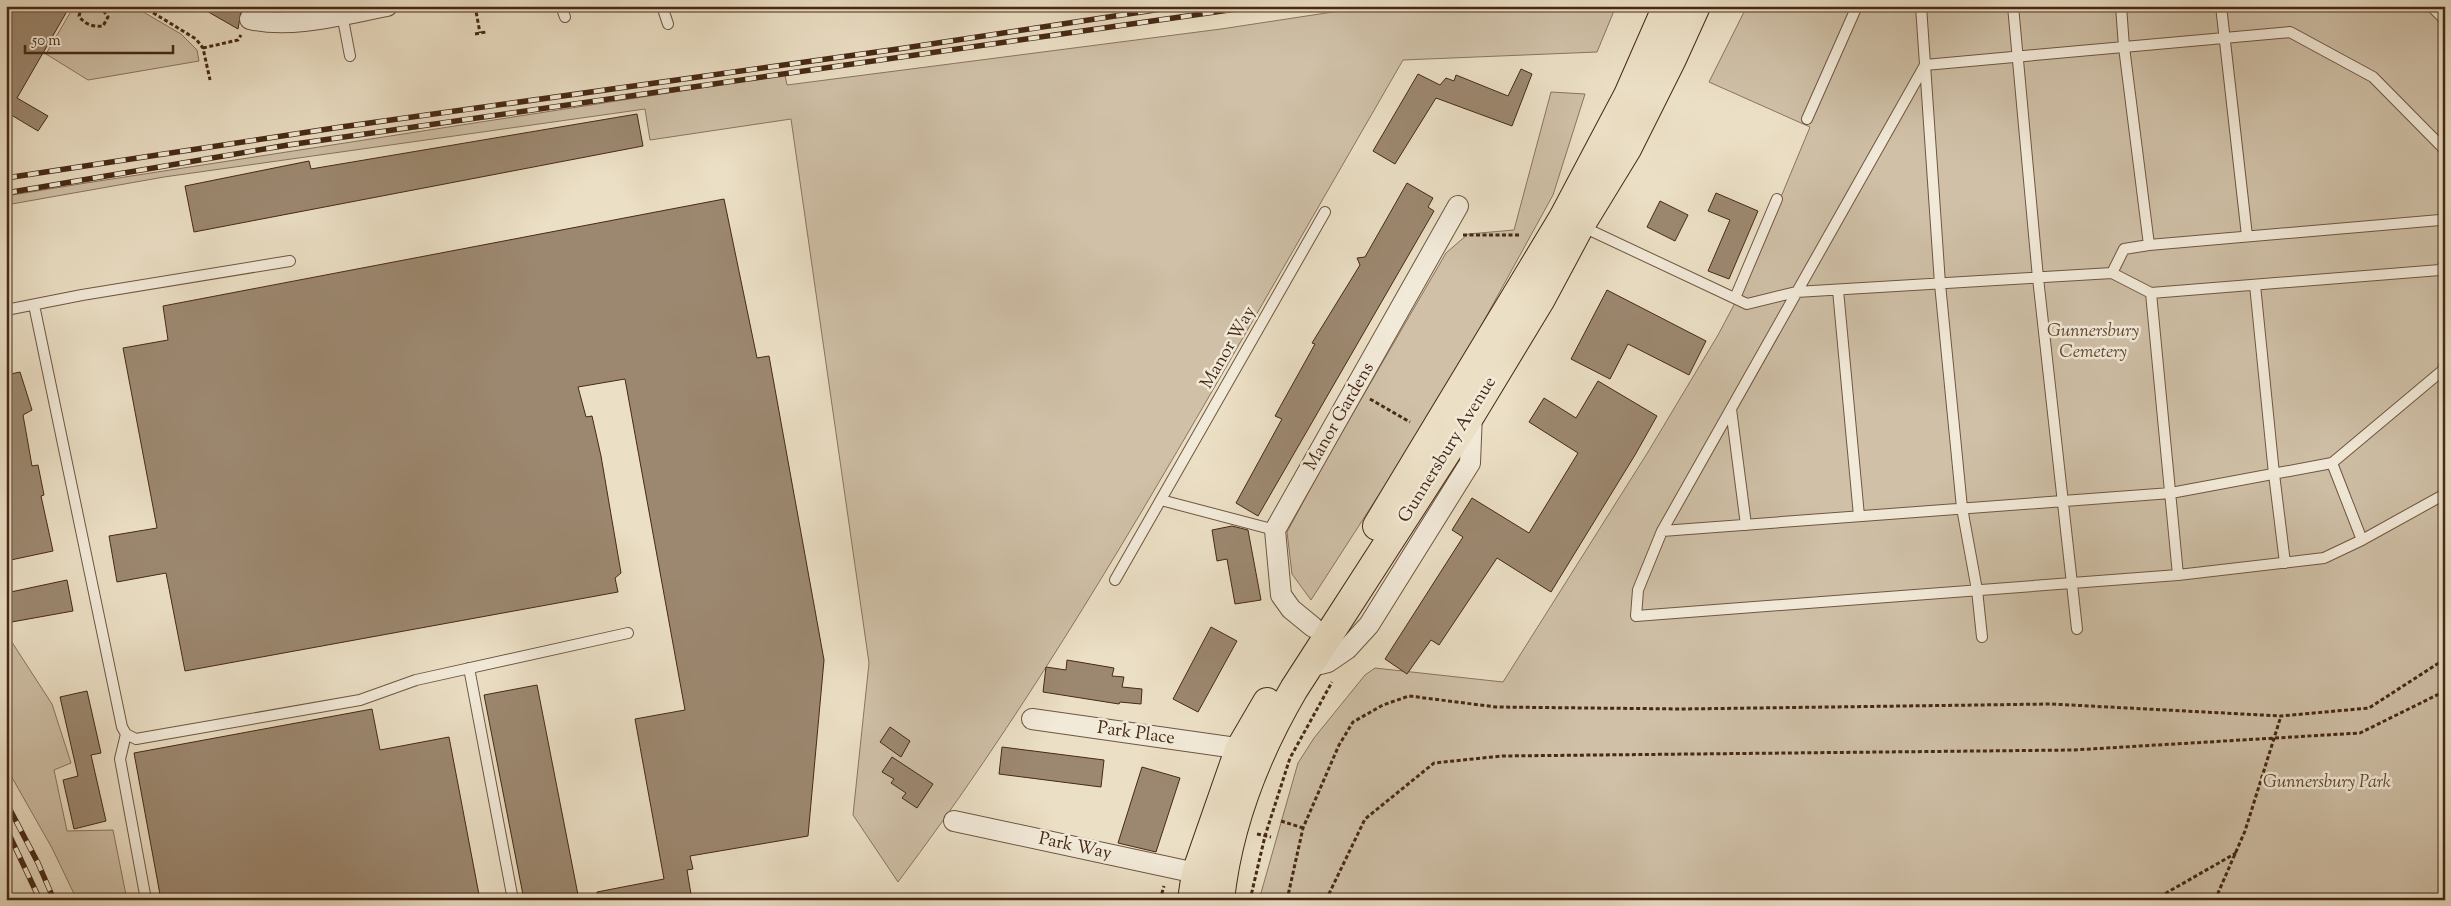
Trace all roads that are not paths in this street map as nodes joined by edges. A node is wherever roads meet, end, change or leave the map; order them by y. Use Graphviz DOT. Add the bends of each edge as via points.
graph roads {
  1 [pos="387,6"];
  2 [pos="561,6"];
  3 [pos="662,6"];
  4 [pos="1667,6"];
  5 [pos="1696,6"];
  6 [pos="1857,6"];
  7 [pos="1921,6"];
  8 [pos="2013,6"];
  9 [pos="2121,6"];
  10 [pos="2221,6"];
  11 [pos="2431,6"];
  12 [pos="296,14"];
  13 [pos="342,14"];
  14 [pos="248,18"];
  15 [pos="565,18"];
  16 [pos="2445,20"];
  17 [pos="668,24"];
  18 [pos="2224,38"];
  19 [pos="2124,47"];
  20 [pos="350,56"];
  21 [pos="2018,57"];
  22 [pos="1925,65"];
  23 [pos="1807,120"];
  24 [pos="2445,150"];
  25 [pos="1777,199"];
  26 [pos="1458,206"];
  27 [pos="1325,212"];
  28 [pos="2445,221"];
  29 [pos="1580,226"];
  30 [pos="2247,236"];
  31 [pos="2149,244"];
  32 [pos="290,261"];
  33 [pos="2445,264"];
  34 [pos="2112,274"];
  35 [pos="2038,278"];
  36 [pos="1940,284"];
  37 [pos="2254,285"];
  38 [pos="1838,290"];
  39 [pos="1796,292"];
  40 [pos="2151,294"];
  41 [pos="1735,298"];
  42 [pos="34,305"];
  43 [pos="6,310"];
  44 [pos="2445,363"];
  45 [pos="1731,409"];
  46 [pos="1472,413"];
  47 [pos="2332,463"];
  48 [pos="2274,474"];
  49 [pos="2171,493"];
  50 [pos="2445,494"];
  51 [pos="1161,500"];
  52 [pos="2064,501"];
  53 [pos="1962,508"];
  54 [pos="1858,516"];
  55 [pos="1746,525"];
  56 [pos="1275,530"];
  57 [pos="1662,531"];
  58 [pos="2362,540"];
  59 [pos="2285,562"];
  60 [pos="2178,575"];
  61 [pos="1115,580"];
  62 [pos="2072,583"];
  63 [pos="1977,590"];
  64 [pos="1313,628"];
  65 [pos="2077,629"];
  66 [pos="628,633"];
  67 [pos="1982,637"];
  68 [pos="1308,667"];
  69 [pos="469,668"];
  70 [pos="1032,719"];
  71 [pos="126,734"];
  72 [pos="1239,750"];
  73 [pos="954,821"];
  74 [pos="1196,873"];
  75 [pos="146,900"];
  76 [pos="513,900"];
  77 [pos="1192,900"];
  78 [pos="1220,900"];
  1 -- 13 [label="street"];
  2 -- 15 [label="lane"];
  3 -- 17 [label="lane"];
  4 -- 64 [label="highway, Gunnersbury Avenue" via="1628,94 1563,218 1394,500"];
  5 -- 29 [label="highway, Gunnersbury Avenue" via="1626,149"];
  6 -- 23 [label="lane"];
  7 -- 22 [label="lane"];
  8 -- 21 [label="lane"];
  9 -- 19 [label="lane"];
  10 -- 18 [label="lane"];
  11 -- 16 [label="lane"];
  12 -- 13 [label="street"];
  12 -- 14 [label="street" via="266,22"];
  13 -- 20 [label="lane"];
  18 -- 19 [label="lane"];
  18 -- 24 [label="lane" via="2290,32 2374,77"];
  18 -- 30 [label="lane"];
  19 -- 21 [label="lane"];
  19 -- 31 [label="lane"];
  21 -- 22 [label="lane"];
  21 -- 35 [label="lane"];
  22 -- 36 [label="lane"];
  22 -- 39 [label="lane"];
  25 -- 41 [label="lane"];
  26 -- 56 [label="street, Manor Gardens"];
  27 -- 51 [label="lane, Manor Way"];
  28 -- 30 [label="lane"];
  29 -- 41 [label="lane"];
  29 -- 46 [label="highway, Gunnersbury Avenue" via="1541,299"];
  30 -- 31 [label="lane"];
  31 -- 34 [label="lane" via="2124,249"];
  32 -- 42 [label="lane"];
  33 -- 37 [label="lane" via="2440,270"];
  34 -- 35 [label="lane"];
  34 -- 40 [label="lane"];
  35 -- 36 [label="lane"];
  35 -- 52 [label="lane"];
  36 -- 38 [label="lane"];
  36 -- 53 [label="lane"];
  37 -- 40 [label="lane"];
  37 -- 48 [label="lane"];
  38 -- 39 [label="lane"];
  38 -- 54 [label="lane"];
  39 -- 41 [label="lane" via="1747,304"];
  39 -- 45 [label="lane"];
  40 -- 49 [label="lane"];
  42 -- 43 [label="lane"];
  42 -- 71 [label="lane"];
  44 -- 47 [label="lane" via="2443,370"];
  45 -- 55 [label="lane"];
  45 -- 57 [label="lane"];
  46 -- 68 [label="highway, Gunnersbury Avenue"];
  46 -- 68 [label="street" via="1470,463 1369,624 1347,649 1328,662"];
  47 -- 48 [label="lane"];
  47 -- 58 [label="lane"];
  48 -- 49 [label="lane"];
  48 -- 59 [label="lane"];
  49 -- 52 [label="lane"];
  49 -- 60 [label="lane"];
  50 -- 58 [label="lane"];
  51 -- 56 [label="lane"];
  51 -- 61 [label="lane, Manor Way"];
  52 -- 53 [label="lane"];
  52 -- 62 [label="lane"];
  53 -- 54 [label="lane"];
  53 -- 63 [label="lane"];
  54 -- 55 [label="lane"];
  55 -- 57 [label="lane"];
  56 -- 64 [label="street" via="1281,595 1290,609"];
  57 -- 63 [label="lane" via="1638,590 1636,616"];
  58 -- 59 [label="lane" via="2324,558"];
  59 -- 60 [label="lane"];
  60 -- 62 [label="lane"];
  62 -- 63 [label="lane"];
  62 -- 65 [label="lane"];
  63 -- 67 [label="lane"];
  64 -- 72 [label="highway, Gunnersbury Avenue"];
  66 -- 69 [label="lane"];
  68 -- 78 [label="highway, Gunnersbury Avenue" via="1272,727 1237,813"];
  69 -- 71 [label="lane" via="416,680 360,700 136,739"];
  69 -- 76 [label="lane"];
  70 -- 72 [label="street, Park Place"];
  71 -- 75 [label="lane" via="120,759"];
  72 -- 74 [label="highway, Gunnersbury Avenue"];
  73 -- 74 [label="street, Park Way"];
  74 -- 77 [label="highway, Gunnersbury Avenue"];
}
